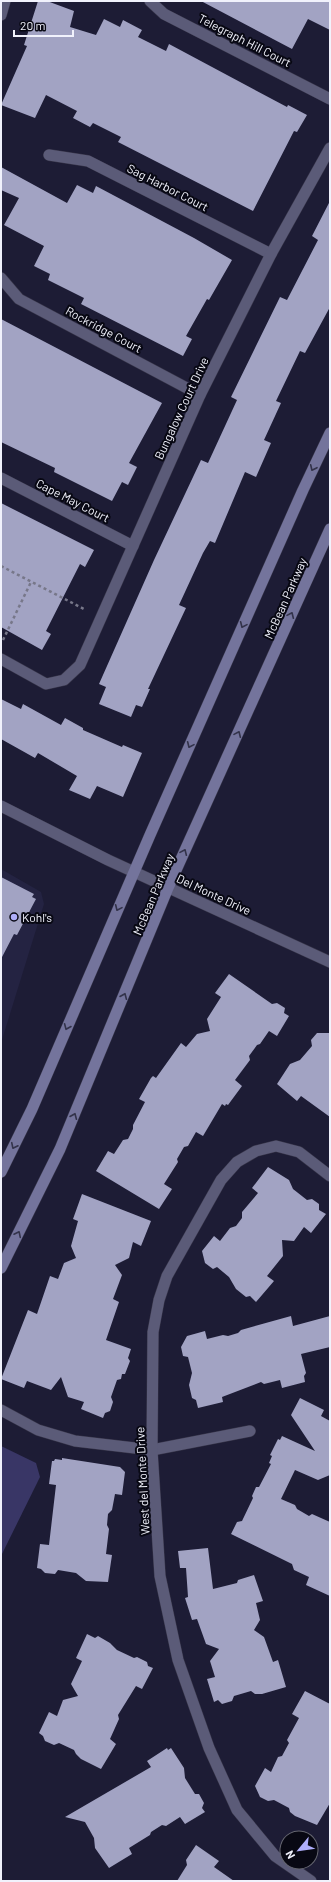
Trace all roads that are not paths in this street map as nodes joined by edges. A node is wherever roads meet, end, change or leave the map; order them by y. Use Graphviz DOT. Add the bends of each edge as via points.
graph roads {
  1 [pos="5,1"];
  2 [pos="150,1"];
  3 [pos="1,15"];
  4 [pos="330,99"];
  5 [pos="330,148"];
  6 [pos="49,155"];
  7 [pos="271,254"];
  8 [pos="1,278"];
  9 [pos="200,395"];
  10 [pos="330,433"];
  11 [pos="1,478"];
  12 [pos="330,530"];
  13 [pos="133,546"];
  14 [pos="1,659"];
  15 [pos="1,806"];
  16 [pos="134,872"];
  17 [pos="168,888"];
  18 [pos="330,962"];
  19 [pos="1,1172"];
  20 [pos="330,1176"];
  21 [pos="1,1268"];
  22 [pos="1,1410"];
  23 [pos="250,1431"];
  24 [pos="152,1450"];
  25 [pos="311,1881"];
  1 -- 3 [label="street"];
  2 -- 4 [label="street, Telegraph Hill Court" via="164,14"];
  5 -- 7 [label="street, Bungalow Court Drive"];
  6 -- 7 [label="street, Sag Harbor Court" via="88,161"];
  7 -- 9 [label="street, Bungalow Court Drive"];
  8 -- 9 [label="street, Rockridge Court" via="19,298"];
  9 -- 13 [label="street, Bungalow Court Drive"];
  10 -- 16 [label="main road, one-way"];
  11 -- 13 [label="street, Cape May Court"];
  17 -- 12 [label="main road, McBean Parkway, one-way"];
  13 -- 14 [label="street, Bungalow Court Drive" via="80,665 64,680 46,684"];
  15 -- 16 [label="street, Del Monte Drive"];
  16 -- 17 [label="street, Del Monte Drive"];
  16 -- 19 [label="main road, one-way" via="32,1109"];
  17 -- 18 [label="street, Del Monte Drive"];
  21 -- 17 [label="main road, McBean Parkway, one-way" via="60,1149"];
  20 -- 24 [label="street, West del Monte Drive" via="300,1152 276,1146 256,1151 237,1162 221,1180 167,1276 159,1300 153,1332"];
  22 -- 24 [label="street" via="38,1430 75,1441"];
  23 -- 24 [label="street"];
  24 -- 25 [label="street, West del Monte Drive" via="160,1576 178,1660 209,1748 237,1810 274,1856"];
}
